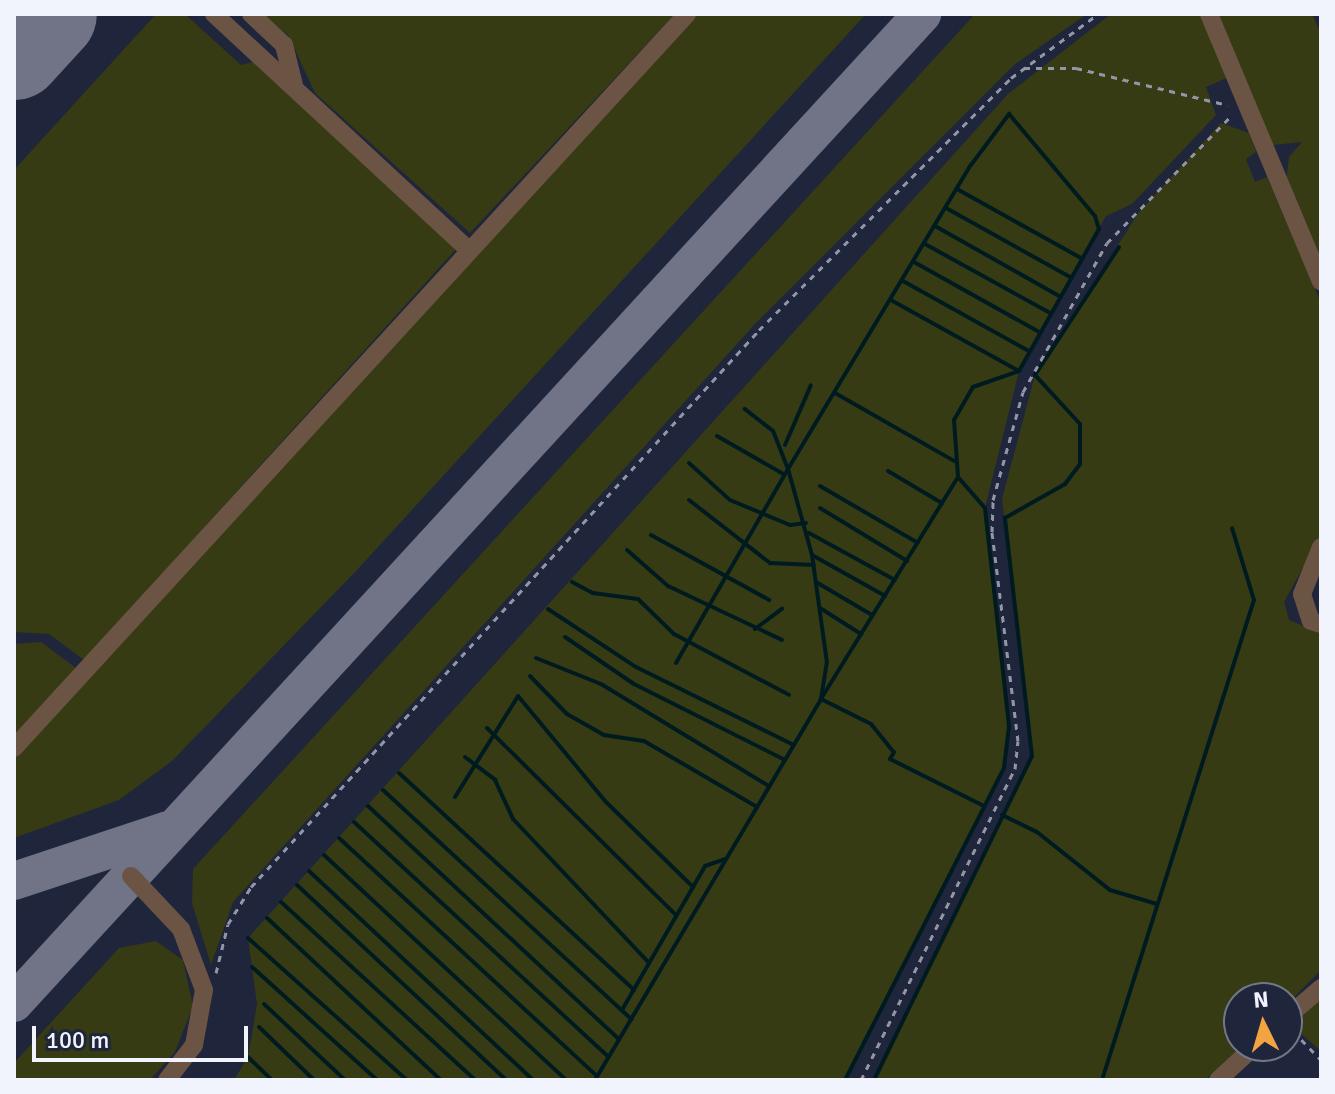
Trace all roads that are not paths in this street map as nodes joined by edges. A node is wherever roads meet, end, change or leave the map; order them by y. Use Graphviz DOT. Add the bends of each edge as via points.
graph roads {
  1 [pos="214,14"];
  2 [pos="251,14"];
  3 [pos="687,14"];
  4 [pos="1209,14"];
  5 [pos="294,85"];
  6 [pos="469,250"];
  7 [pos="1321,282"];
  8 [pos="1321,547"];
  9 [pos="1321,624"];
  10 [pos="14,748"];
  11 [pos="131,876"];
  12 [pos="1321,988"];
  13 [pos="1303,1003"];
  14 [pos="1238,1062"];
  15 [pos="167,1080"];
  16 [pos="1218,1080"];
  1 -- 5 [label="lane"];
  2 -- 5 [label="lane" via="284,45"];
  3 -- 6 [label="lane"];
  4 -- 7 [label="lane"];
  5 -- 6 [label="lane"];
  6 -- 10 [label="lane"];
  8 -- 9 [label="lane" via="1302,594 1311,621"];
  11 -- 15 [label="lane" via="181,929 204,990 194,1045"];
  12 -- 13 [label="lane"];
  14 -- 16 [label="lane"];
}
